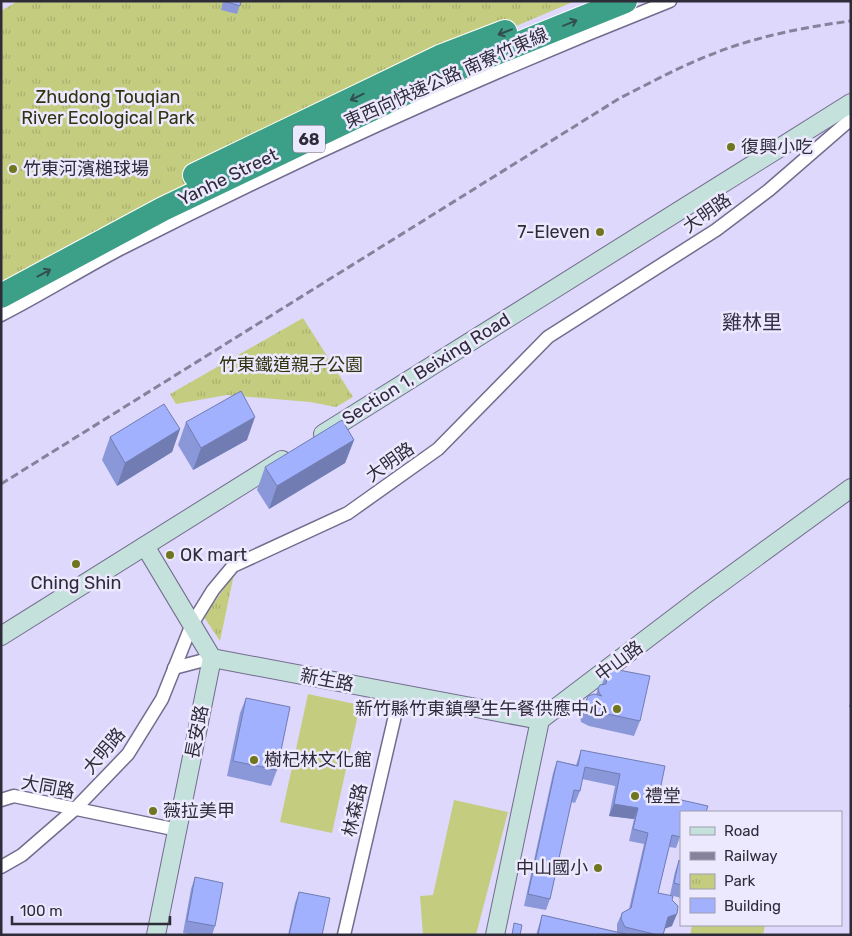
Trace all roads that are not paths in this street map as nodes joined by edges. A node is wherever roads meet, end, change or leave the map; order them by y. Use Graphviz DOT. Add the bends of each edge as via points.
graph roads {
  1 [pos="583,1"];
  2 [pos="625,1"];
  3 [pos="670,1"];
  4 [pos="851,103"];
  5 [pos="851,118"];
  6 [pos="1,277"];
  7 [pos="1,296"];
  8 [pos="1,315"];
  9 [pos="851,488"];
  10 [pos="145,546"];
  11 [pos="192,624"];
  12 [pos="1,636"];
  13 [pos="212,658"];
  14 [pos="174,668"];
  15 [pos="400,694"];
  16 [pos="540,720"];
  17 [pos="1,800"];
  18 [pos="75,809"];
  19 [pos="178,830"];
  20 [pos="1,867"];
  21 [pos="156,935"];
  22 [pos="344,935"];
  23 [pos="495,935"];
  1 -- 6 [label="highway, 東西向快速公路 南寮竹東線 / 68, one-way" via="440,57 154,195"];
  7 -- 2 [label="highway, 東西向快速公路 南寮竹東線 / 68, one-way" via="163,209 440,76"];
  3 -- 8 [label="street, Yanhe Street" via="456,89 354,135 123,248"];
  4 -- 10 [label="street, Section 1, Beixing Road"];
  5 -- 11 [label="street, 大明路" via="769,190 716,230 548,337 438,449 348,513 233,566"];
  9 -- 16 [label="street, 中山路"];
  10 -- 11 [label="street"];
  10 -- 12 [label="street, Section 1, Beixing Road"];
  11 -- 13 [label="street"];
  11 -- 14 [label="street, 大明路"];
  13 -- 14 [label="street, 新生路"];
  13 -- 15 [label="street, 新生路"];
  13 -- 19 [label="street, 長安路"];
  14 -- 18 [label="street, 大明路" via="162,699 128,754"];
  15 -- 16 [label="street, 新生路"];
  15 -- 22 [label="street, 林森路"];
  16 -- 23 [label="street"];
  17 -- 18 [label="street, 大同路" via="14,796"];
  18 -- 19 [label="street, 大同路"];
  18 -- 20 [label="street, 大明路" via="22,855"];
  19 -- 21 [label="street, 長安路"];
}
